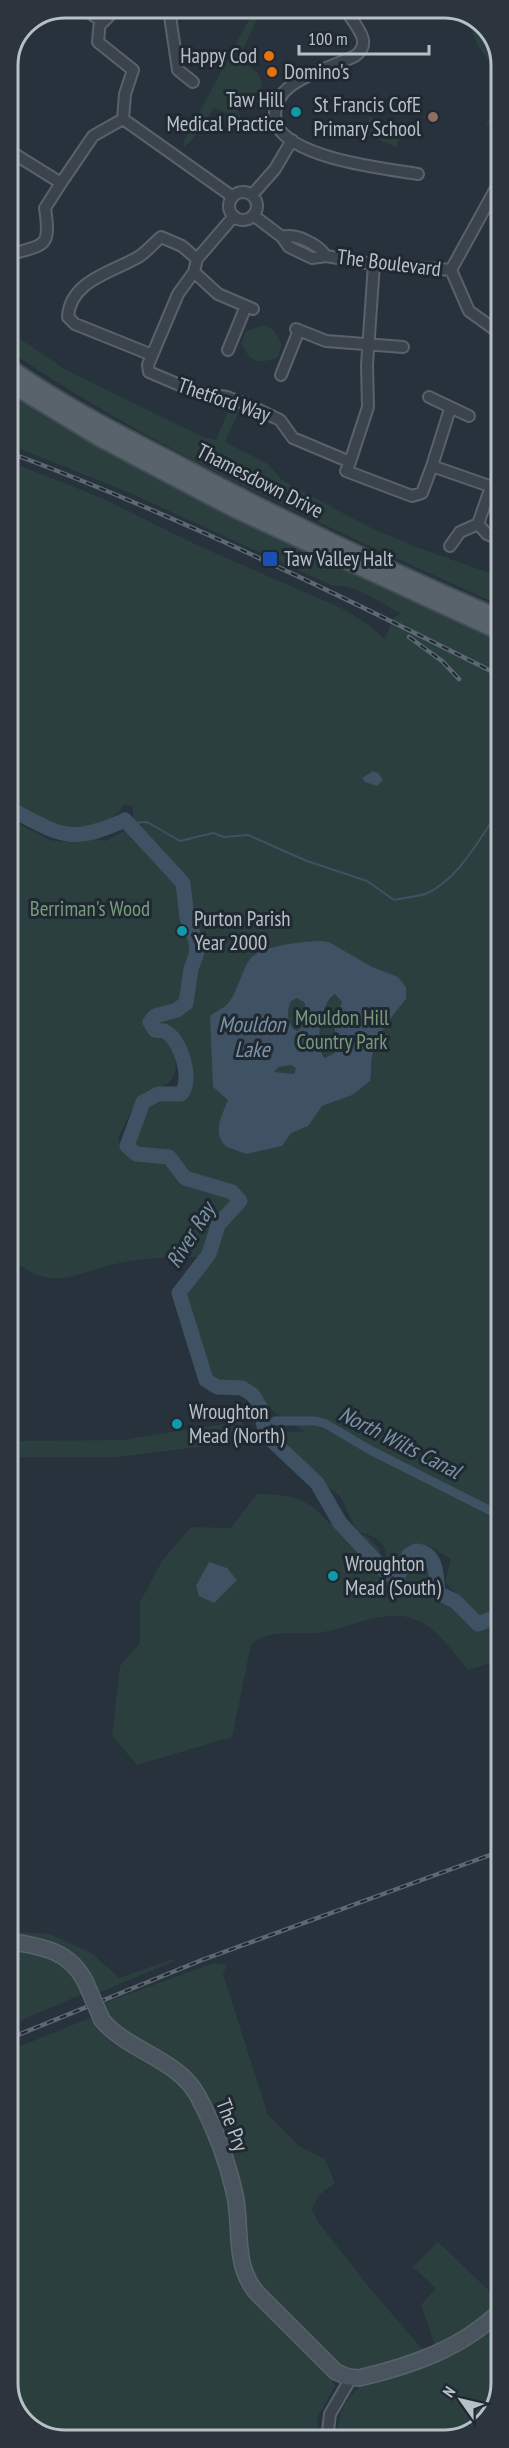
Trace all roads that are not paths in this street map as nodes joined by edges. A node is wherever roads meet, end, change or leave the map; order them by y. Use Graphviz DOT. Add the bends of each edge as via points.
graph roads {
  1 [pos="99,18"];
  2 [pos="107,18"];
  3 [pos="168,18"];
  4 [pos="351,18"];
  5 [pos="102,23"];
  6 [pos="193,82"];
  7 [pos="123,119"];
  8 [pos="292,140"];
  9 [pos="18,156"];
  10 [pos="418,174"];
  11 [pos="61,183"];
  12 [pos="252,195"];
  13 [pos="233,197"];
  14 [pos="491,198"];
  15 [pos="253,215"];
  16 [pos="234,216"];
  17 [pos="18,252"];
  18 [pos="197,259"];
  19 [pos="374,264"];
  20 [pos="452,270"];
  21 [pos="194,272"];
  22 [pos="491,327"];
  23 [pos="369,342"];
  24 [pos="403,347"];
  25 [pos="228,350"];
  26 [pos="152,356"];
  27 [pos="18,373"];
  28 [pos="281,375"];
  29 [pos="18,388"];
  30 [pos="429,397"];
  31 [pos="450,409"];
  32 [pos="469,416"];
  33 [pos="350,462"];
  34 [pos="432,466"];
  35 [pos="491,487"];
  36 [pos="491,498"];
  37 [pos="477,524"];
  38 [pos="491,536"];
  39 [pos="450,546"];
  40 [pos="491,614"];
  41 [pos="491,627"];
  42 [pos="18,1943"];
  43 [pos="491,2319"];
  44 [pos="351,2378"];
  45 [pos="328,2430"];
  1 -- 5 [label="street"];
  2 -- 5 [label="street"];
  3 -- 6 [label="street" via="178,70"];
  4 -- 8 [label="street" via="364,40 363,48 355,56 289,86 279,96 274,111 277,126"];
  5 -- 7 [label="street" via="98,42 133,70 125,93"];
  7 -- 11 [label="street" via="93,136"];
  7 -- 13 [label="street"];
  8 -- 10 [label="street" via="340,160"];
  8 -- 12 [label="street" via="276,168"];
  9 -- 11 [label="street"];
  11 -- 17 [label="street" via="45,208 50,230 47,238"];
  12 -- 13 [label="street" via="242,192"];
  12 -- 15 [label="street" via="257,205"];
  13 -- 16 [label="street" via="230,208"];
  14 -- 20 [label="street"];
  15 -- 16 [label="street" via="244,220"];
  15 -- 19 [label="street, The Boulevard" via="296,251 316,258 326,256"];
  16 -- 18 [label="street"];
  18 -- 21 [label="street"];
  18 -- 26 [label="street" via="182,246 161,237 140,256 85,285 71,306 68,317 75,324"];
  19 -- 20 [label="street, The Boulevard"];
  19 -- 23 [label="street"];
  20 -- 22 [label="street" via="469,311"];
  21 -- 25 [label="street" via="215,292 250,308"];
  21 -- 26 [label="street" via="178,294"];
  23 -- 24 [label="street"];
  23 -- 28 [label="street" via="326,341 298,329"];
  23 -- 33 [label="street" via="367,414"];
  26 -- 33 [label="street, Thetford Way" via="147,368 150,373 196,392 238,400 280,420 293,438"];
  27 -- 40 [label="main road, Thamesdown Drive" via="84,415 218,486"];
  29 -- 41 [label="main road, Thamesdown Drive" via="99,438 233,508"];
  30 -- 31 [label="street"];
  31 -- 32 [label="street"];
  31 -- 34 [label="street, Thetford Way"];
  33 -- 34 [label="street, Thetford Way" via="346,471 416,496 423,491"];
  34 -- 35 [label="street"];
  36 -- 37 [label="street"];
  37 -- 38 [label="street"];
  37 -- 39 [label="street" via="460,532"];
  42 -- 44 [label="main road, The Pry, bridge" via="62,1954 76,1965 102,2020 121,2037 179,2073 195,2090 235,2196 246,2278 325,2363"];
  43 -- 44 [label="main road" via="452,2348"];
  44 -- 45 [label="street" via="330,2414"];
}
